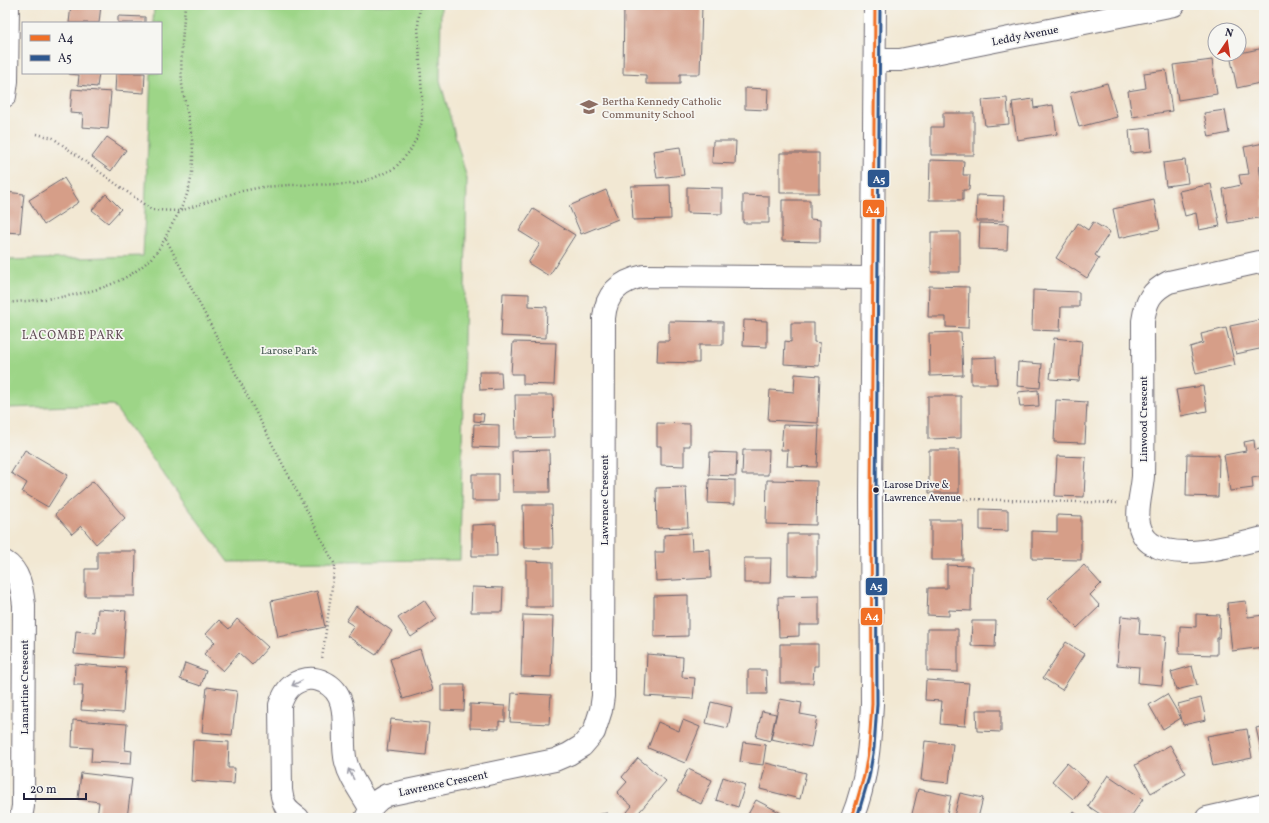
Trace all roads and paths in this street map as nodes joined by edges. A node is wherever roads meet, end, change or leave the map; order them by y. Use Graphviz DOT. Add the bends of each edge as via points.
graph roads {
  1 [pos="8,5"];
  2 [pos="185,5"];
  3 [pos="420,5"];
  4 [pos="875,5"];
  5 [pos="1174,5"];
  6 [pos="1140,8"];
  7 [pos="875,60"];
  8 [pos="5,96"];
  9 [pos="37,134"];
  10 [pos="180,211"];
  11 [pos="166,239"];
  12 [pos="1264,261"];
  13 [pos="873,278"];
  14 [pos="5,303"];
  15 [pos="871,497"];
  16 [pos="1117,503"];
  17 [pos="1264,538"];
  18 [pos="5,562"];
  19 [pos="319,679"];
  20 [pos="1264,805"];
  21 [pos="368,813"];
  22 [pos="21,818"];
  23 [pos="298,818"];
  24 [pos="852,818"];
  25 [pos="1208,818"];
  1 -- 8 [label="street"];
  2 -- 10 [label="path" via="181,52 182,83 193,154 190,189"];
  3 -- 10 [label="path" via="418,26 422,122 410,151 395,168 354,184 263,187"];
  4 -- 7 [label="street"];
  5 -- 6 [label="street, Leddy Avenue"];
  6 -- 7 [label="street, Leddy Avenue" via="900,60"];
  7 -- 13 [label="street"];
  9 -- 10 [label="path" via="54,138 152,210"];
  10 -- 11 [label="path"];
  11 -- 14 [label="path" via="154,255 132,274 114,283 92,291"];
  11 -- 19 [label="path" via="335,565"];
  12 -- 17 [label="street, Linwood Crescent" via="1169,282 1159,287 1148,302 1143,322 1143,478 1139,513 1139,524 1144,538 1162,549 1175,552 1201,551"];
  13 -- 15 [label="street"];
  13 -- 21 [label="street, Lawrence Crescent" via="644,276 628,281 614,290 605,307 604,318 604,688 594,732 582,746 555,760 387,795 376,801"];
  15 -- 16 [label="path"];
  15 -- 24 [label="street" via="871,721 865,773"];
  18 -- 22 [label="street, Lamartine Crescent" via="12,566 18,578 24,605"];
  21 -- 19 [label="street, Lawrence Crescent, one-way" via="345,760 343,713 337,692"];
  19 -- 23 [label="street, one-way" via="300,680 284,693 280,705 280,790 282,802 288,812"];
  20 -- 25 [label="street"];
}
